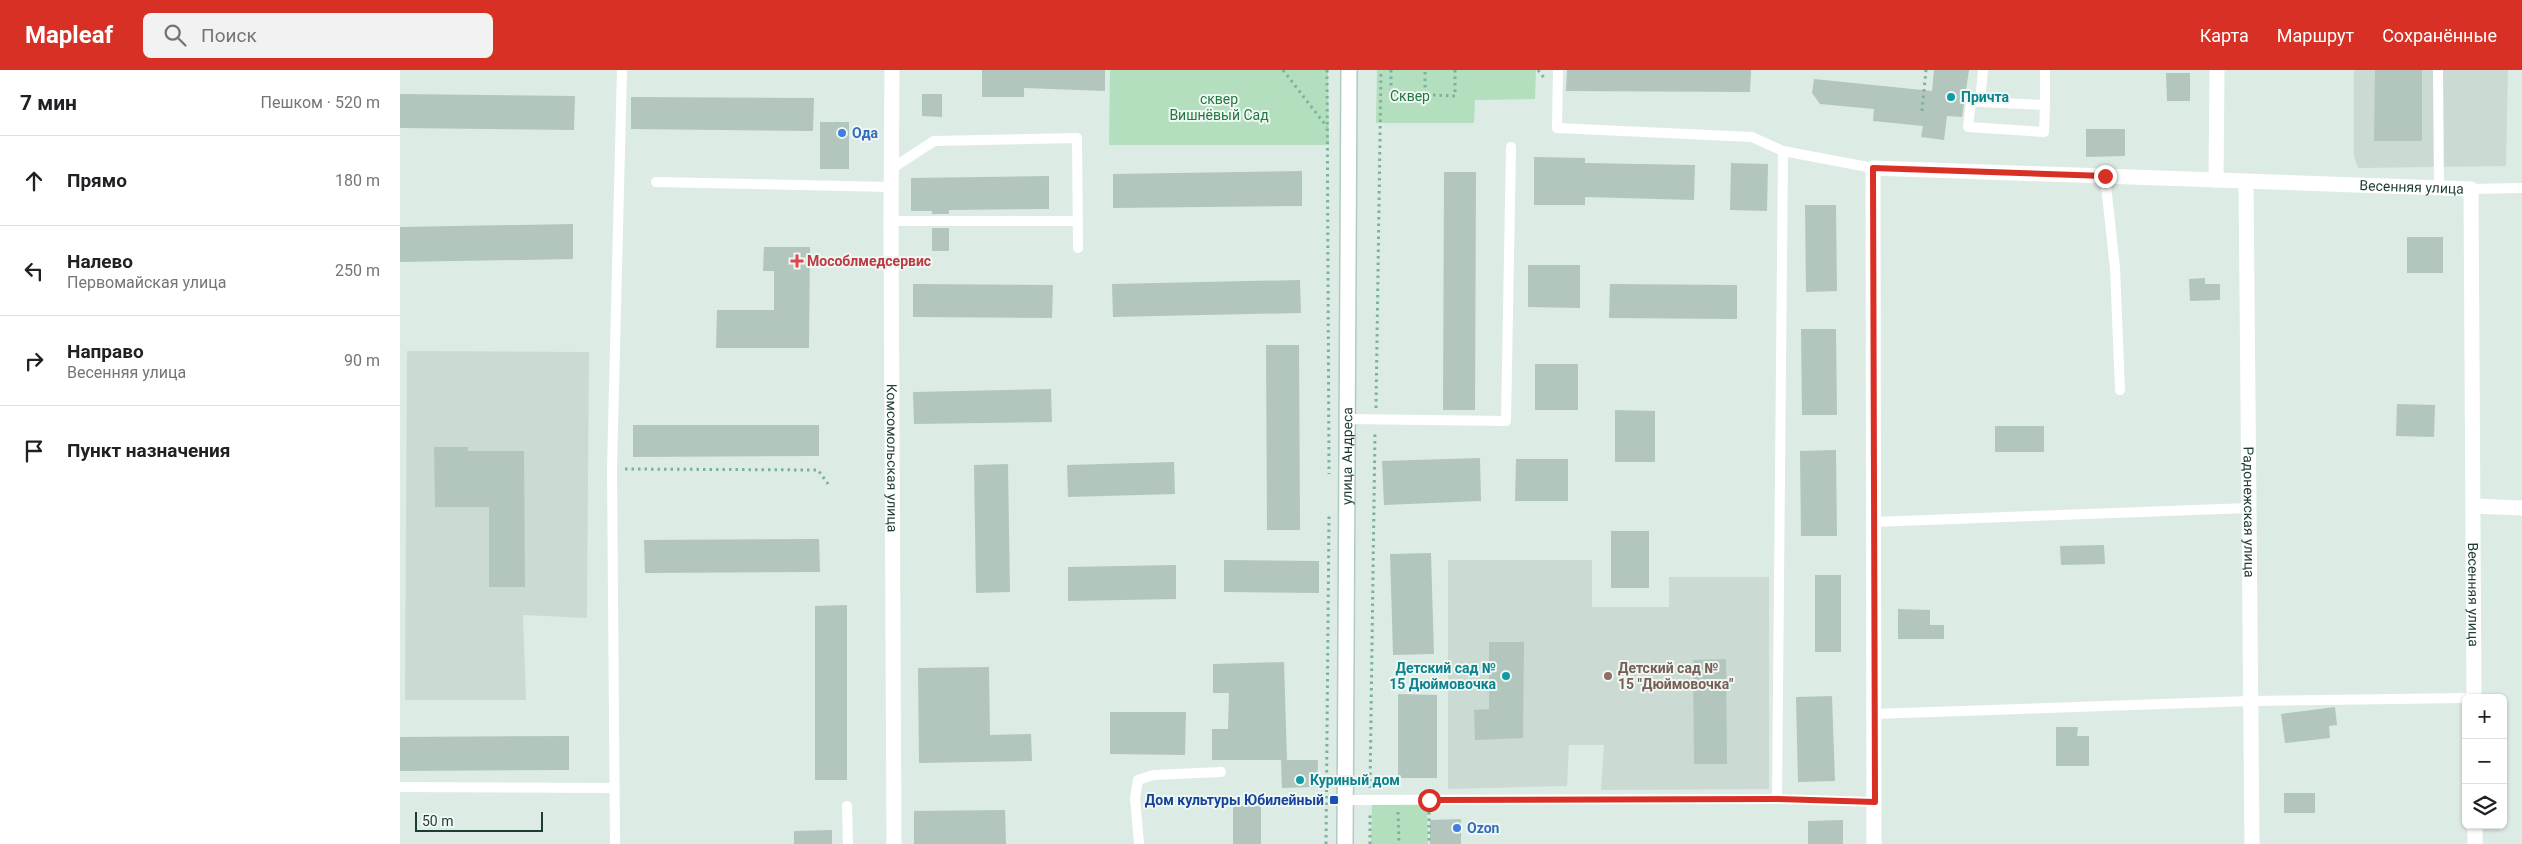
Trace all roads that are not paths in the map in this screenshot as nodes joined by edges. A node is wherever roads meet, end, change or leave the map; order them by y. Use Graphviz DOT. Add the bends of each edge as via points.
graph roads {
  1 [pos="622,70"];
  2 [pos="892,70"];
  3 [pos="1349,70"];
  4 [pos="1558,70"];
  5 [pos="1983,70"];
  6 [pos="2045,70"];
  7 [pos="2216,70"];
  8 [pos="2438,70"];
  9 [pos="1980,102"];
  10 [pos="2045,105"];
  11 [pos="1512,148"];
  12 [pos="1783,151"];
  13 [pos="1873,168"];
  14 [pos="891,169"];
  15 [pos="2105,176"];
  16 [pos="2216,180"];
  17 [pos="2246,181"];
  18 [pos="656,182"];
  19 [pos="891,187"];
  20 [pos="2439,188"];
  21 [pos="2522,188"];
  22 [pos="2471,189"];
  23 [pos="1078,221"];
  24 [pos="890,222"];
  25 [pos="1078,248"];
  26 [pos="2120,390"];
  27 [pos="1347,419"];
  28 [pos="2473,506"];
  29 [pos="2249,508"];
  30 [pos="2522,508"];
  31 [pos="1873,522"];
  32 [pos="2474,694"];
  33 [pos="2462,698"];
  34 [pos="2250,701"];
  35 [pos="1874,714"];
  36 [pos="1221,772"];
  37 [pos="400,787"];
  38 [pos="614,788"];
  39 [pos="1777,799"];
  40 [pos="1345,800"];
  41 [pos="1875,802"];
  42 [pos="847,806"];
  43 [pos="2475,829"];
  44 [pos="615,844"];
  45 [pos="848,844"];
  46 [pos="894,844"];
  47 [pos="1139,844"];
  48 [pos="1345,844"];
  49 [pos="1874,844"];
  50 [pos="2252,844"];
  51 [pos="2475,844"];
  1 -- 38 [label="lane" via="612,468"];
  2 -- 14 [label="street, Комсомольская улица"];
  3 -- 27 [label="street, улица Андреса"];
  4 -- 12 [label="lane" via="1557,128 1752,137"];
  5 -- 9 [label="lane"];
  6 -- 10 [label="lane"];
  7 -- 16 [label="street"];
  8 -- 20 [label="lane"];
  9 -- 10 [label="lane"];
  9 -- 10 [label="lane" via="1971,101 1968,127 2044,132"];
  11 -- 27 [label="lane" via="1506,421"];
  12 -- 13 [label="lane"];
  12 -- 39 [label="lane"];
  13 -- 15 [label="street, Весенняя улица"];
  13 -- 31 [label="street"];
  14 -- 19 [label="street, Комсомольская улица"];
  14 -- 23 [label="lane" via="934,141 1077,138"];
  15 -- 16 [label="street, Весенняя улица"];
  15 -- 26 [label="lane" via="2115,268"];
  16 -- 17 [label="street, Весенняя улица"];
  17 -- 20 [label="street, Весенняя улица"];
  17 -- 29 [label="street, Радонежская улица"];
  18 -- 19 [label="lane"];
  19 -- 24 [label="street, Комсомольская улица"];
  20 -- 22 [label="street, Весенняя улица"];
  21 -- 22 [label="lane"];
  22 -- 28 [label="street, Весенняя улица"];
  23 -- 24 [label="lane"];
  23 -- 25 [label="lane"];
  24 -- 46 [label="street, Комсомольская улица"];
  27 -- 40 [label="street, улица Андреса"];
  28 -- 30 [label="street"];
  28 -- 32 [label="street, Весенняя улица"];
  29 -- 31 [label="lane"];
  29 -- 34 [label="street, Радонежская улица"];
  31 -- 35 [label="street"];
  33 -- 34 [label="lane"];
  34 -- 35 [label="lane"];
  34 -- 50 [label="street, Радонежская улица"];
  35 -- 41 [label="street"];
  36 -- 47 [label="lane" via="1153,775 1138,780 1135,798"];
  37 -- 38 [label="lane"];
  38 -- 44 [label="lane"];
  39 -- 40 [label="lane"];
  39 -- 41 [label="lane"];
  40 -- 48 [label="street, улица Андреса"];
  41 -- 49 [label="street"];
  42 -- 45 [label="lane"];
  43 -- 51 [label="street"];
}
